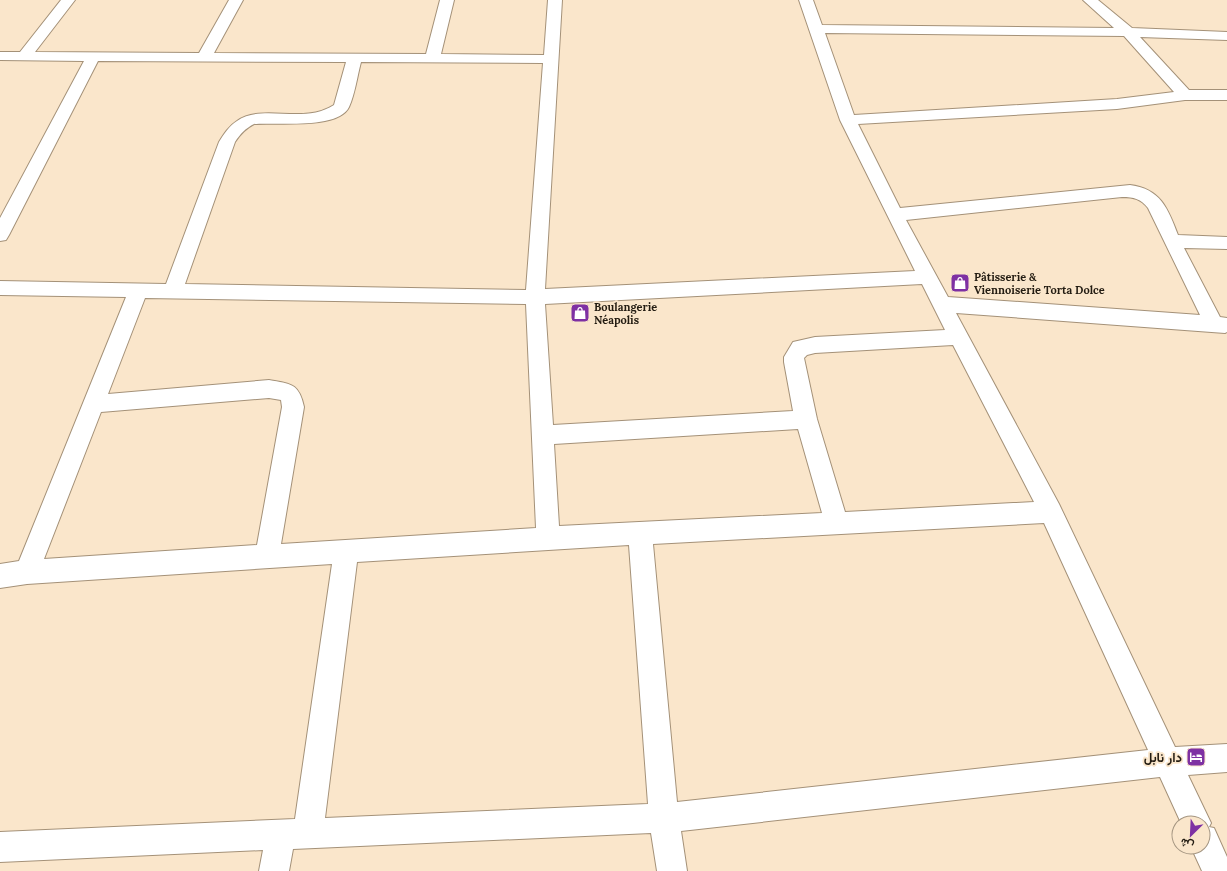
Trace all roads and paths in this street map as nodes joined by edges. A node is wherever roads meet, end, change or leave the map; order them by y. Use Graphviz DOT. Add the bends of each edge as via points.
graph roads {
  1 [pos="68,0"];
  2 [pos="236,0"];
  3 [pos="447,0"];
  4 [pos="555,0"];
  5 [pos="806,0"];
  6 [pos="1090,0"];
  7 [pos="816,28"];
  8 [pos="1128,32"];
  9 [pos="1227,36"];
  10 [pos="0,56"];
  11 [pos="24,56"];
  12 [pos="92,57"];
  13 [pos="204,57"];
  14 [pos="355,58"];
  15 [pos="432,59"];
  16 [pos="551,59"];
  17 [pos="1185,95"];
  18 [pos="1227,95"];
  19 [pos="848,120"];
  20 [pos="895,215"];
  21 [pos="0,235"];
  22 [pos="1172,241"];
  23 [pos="1227,243"];
  24 [pos="928,277"];
  25 [pos="0,288"];
  26 [pos="138,291"];
  27 [pos="173,291"];
  28 [pos="535,297"];
  29 [pos="941,304"];
  30 [pos="1221,325"];
  31 [pos="959,337"];
  32 [pos="94,404"];
  33 [pos="806,419"];
  34 [pos="542,435"];
  35 [pos="1051,512"];
  36 [pos="837,523"];
  37 [pos="640,533"];
  38 [pos="548,538"];
  39 [pos="346,551"];
  40 [pos="267,556"];
  41 [pos="27,572"];
  42 [pos="0,576"];
  43 [pos="1227,758"];
  44 [pos="1168,762"];
  45 [pos="1192,815"];
  46 [pos="664,818"];
  47 [pos="294,834"];
  48 [pos="0,848"];
  49 [pos="1210,855"];
  50 [pos="274,871"];
  51 [pos="672,871"];
  52 [pos="1218,871"];
  1 -- 11 [label="street"];
  2 -- 13 [label="street"];
  3 -- 15 [label="street"];
  4 -- 16 [label="street"];
  5 -- 7 [label="street"];
  6 -- 8 [label="street"];
  7 -- 8 [label="street"];
  7 -- 19 [label="street"];
  8 -- 9 [label="street"];
  8 -- 17 [label="street"];
  10 -- 11 [label="street"];
  11 -- 12 [label="street"];
  12 -- 13 [label="street"];
  12 -- 21 [label="street"];
  13 -- 14 [label="street"];
  14 -- 15 [label="street"];
  14 -- 27 [label="street" via="341,107 335,112 314,118 248,121 233,133 227,142"];
  15 -- 16 [label="street"];
  16 -- 28 [label="street"];
  17 -- 18 [label="street"];
  17 -- 19 [label="street" via="1117,104"];
  19 -- 20 [label="street"];
  20 -- 22 [label="street" via="1134,191 1152,201"];
  20 -- 24 [label="street"];
  22 -- 23 [label="street"];
  22 -- 30 [label="street"];
  24 -- 28 [label="street"];
  24 -- 29 [label="street"];
  25 -- 26 [label="street"];
  26 -- 27 [label="street"];
  26 -- 32 [label="street"];
  27 -- 28 [label="street"];
  28 -- 34 [label="street"];
  29 -- 30 [label="street"];
  29 -- 31 [label="street"];
  31 -- 33 [label="street" via="815,344 800,348 794,362"];
  31 -- 35 [label="street"];
  32 -- 40 [label="street" via="269,389 287,392 293,406"];
  32 -- 41 [label="street"];
  33 -- 34 [label="street"];
  33 -- 36 [label="street"];
  34 -- 38 [label="street"];
  35 -- 36 [label="street"];
  35 -- 44 [label="street"];
  36 -- 37 [label="street"];
  37 -- 38 [label="street"];
  37 -- 46 [label="street"];
  38 -- 39 [label="street"];
  39 -- 40 [label="street"];
  39 -- 47 [label="street"];
  40 -- 41 [label="street"];
  41 -- 42 [label="street"];
  43 -- 44 [label="street"];
  44 -- 45 [label="street"];
  44 -- 46 [label="street"];
  46 -- 47 [label="street"];
  46 -- 51 [label="street"];
  47 -- 48 [label="street"];
  47 -- 50 [label="street"];
  49 -- 52 [label="street"];
}
